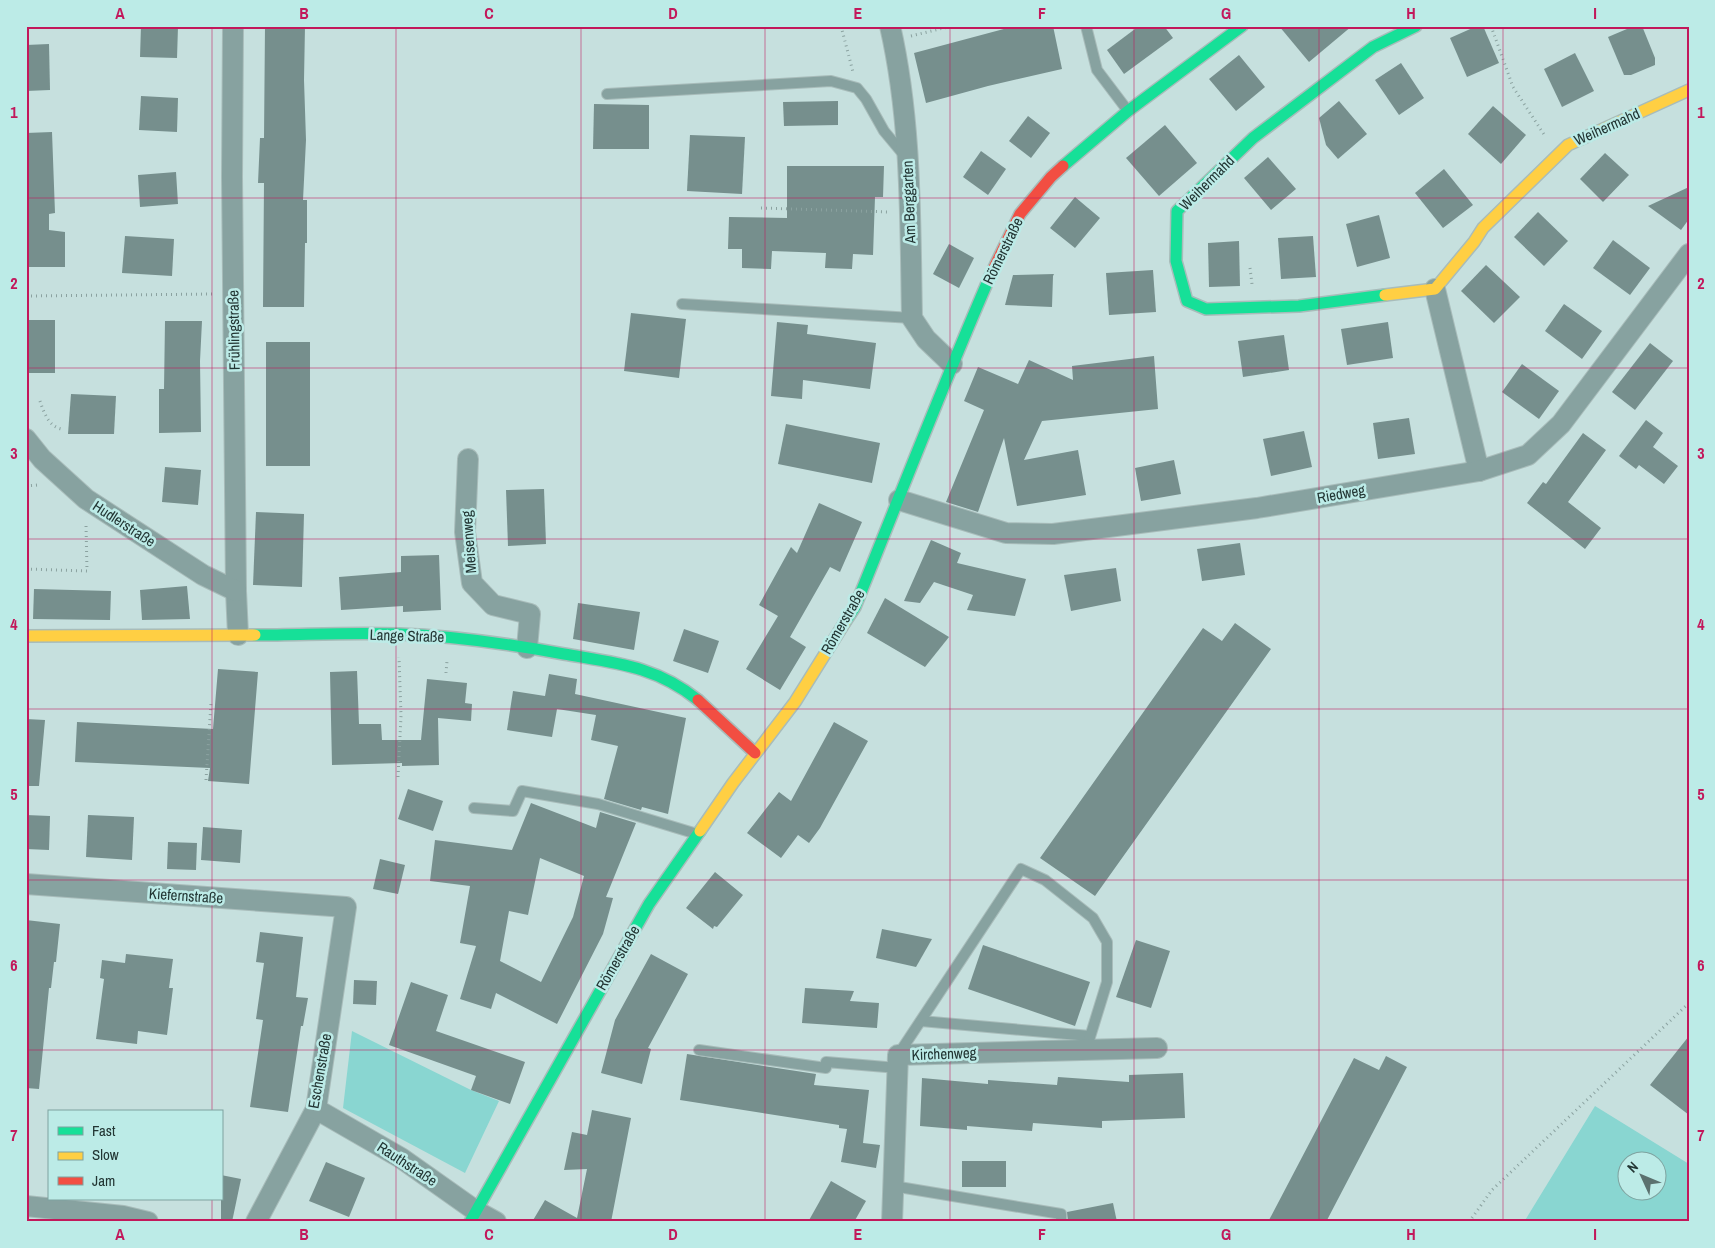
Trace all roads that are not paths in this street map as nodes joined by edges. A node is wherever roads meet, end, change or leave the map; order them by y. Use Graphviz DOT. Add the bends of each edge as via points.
graph roads {
  1 [pos="233,26"];
  2 [pos="1086,26"];
  3 [pos="1242,26"];
  4 [pos="1416,26"];
  5 [pos="891,33"];
  6 [pos="1689,90"];
  7 [pos="607,94"];
  8 [pos="1128,111"];
  9 [pos="908,159"];
  10 [pos="1689,254"];
  11 [pos="1435,289"];
  12 [pos="682,304"];
  13 [pos="912,318"];
  14 [pos="952,364"];
  15 [pos="26,440"];
  16 [pos="468,458"];
  17 [pos="1479,470"];
  18 [pos="899,500"];
  19 [pos="236,591"];
  20 [pos="238,634"];
  21 [pos="26,636"];
  22 [pos="527,648"];
  23 [pos="755,754"];
  24 [pos="474,808"];
  25 [pos="697,834"];
  26 [pos="26,884"];
  27 [pos="346,906"];
  28 [pos="921,1021"];
  29 [pos="1088,1043"];
  30 [pos="1157,1048"];
  31 [pos="699,1050"];
  32 [pos="898,1061"];
  33 [pos="316,1109"];
  34 [pos="894,1186"];
  35 [pos="26,1206"];
  36 [pos="473,1216"];
  37 [pos="148,1222"];
  38 [pos="256,1222"];
  39 [pos="496,1222"];
  40 [pos="892,1222"];
  41 [pos="1061,1222"];
  1 -- 19 [label="street, Frühlingstraße"];
  2 -- 8 [label="lane" via="1097,70"];
  3 -- 8 [label="street, Römerstraße"];
  4 -- 11 [label="street, Weihermahd" via="1373,47 1253,138 1177,211 1176,261 1187,301 1206,309 1298,306"];
  5 -- 9 [label="street, Am Berggarten" via="904,101"];
  6 -- 11 [label="street, Weihermahd" via="1568,145 1483,228"];
  7 -- 9 [label="lane" via="831,81 857,88 884,131"];
  8 -- 14 [label="street, Römerstraße" via="1051,177 1020,214 999,254"];
  9 -- 13 [label="street, Am Berggarten"];
  10 -- 17 [label="street, Riedweg" via="1561,424 1528,455"];
  11 -- 17 [label="street"];
  12 -- 13 [label="lane"];
  13 -- 14 [label="street" via="926,339"];
  14 -- 18 [label="street, Römerstraße"];
  15 -- 19 [label="street, Hudlerstraße" via="86,499 203,575"];
  16 -- 22 [label="street, Meisenweg" via="465,532 472,583 493,605 530,614"];
  17 -- 18 [label="street, Riedweg" via="1257,508 1053,534 1006,533"];
  18 -- 23 [label="street, Römerstraße" via="855,607 795,702"];
  19 -- 20 [label="street, Frühlingstraße"];
  20 -- 21 [label="street, Lange Straße"];
  20 -- 22 [label="street, Lange Straße" via="398,634"];
  22 -- 23 [label="street, Lange Straße" via="614,663 666,678 695,696"];
  23 -- 25 [label="street, Römerstraße"];
  24 -- 25 [label="lane" via="513,811 522,791 598,804"];
  25 -- 36 [label="street, Römerstraße" via="633,932"];
  26 -- 27 [label="street, Kiefernstraße"];
  27 -- 33 [label="street, Eschenstraße"];
  28 -- 29 [label="lane"];
  28 -- 29 [label="lane" via="1021,869 1045,880 1093,918 1107,942 1107,982"];
  28 -- 32 [label="lane"];
  29 -- 30 [label="street, Kirchenweg"];
  29 -- 32 [label="street, Kirchenweg"];
  31 -- 32 [label="lane" via="826,1068 826,1062"];
  32 -- 34 [label="street, Kirchenweg"];
  33 -- 36 [label="street, Rauthstraße" via="401,1158"];
  33 -- 38 [label="street, Eschenstraße"];
  34 -- 40 [label="street, Kirchenweg"];
  34 -- 41 [label="lane" via="1061,1214"];
  35 -- 37 [label="street" via="123,1216"];
  36 -- 39 [label="street, Rauthstraße"];
}
